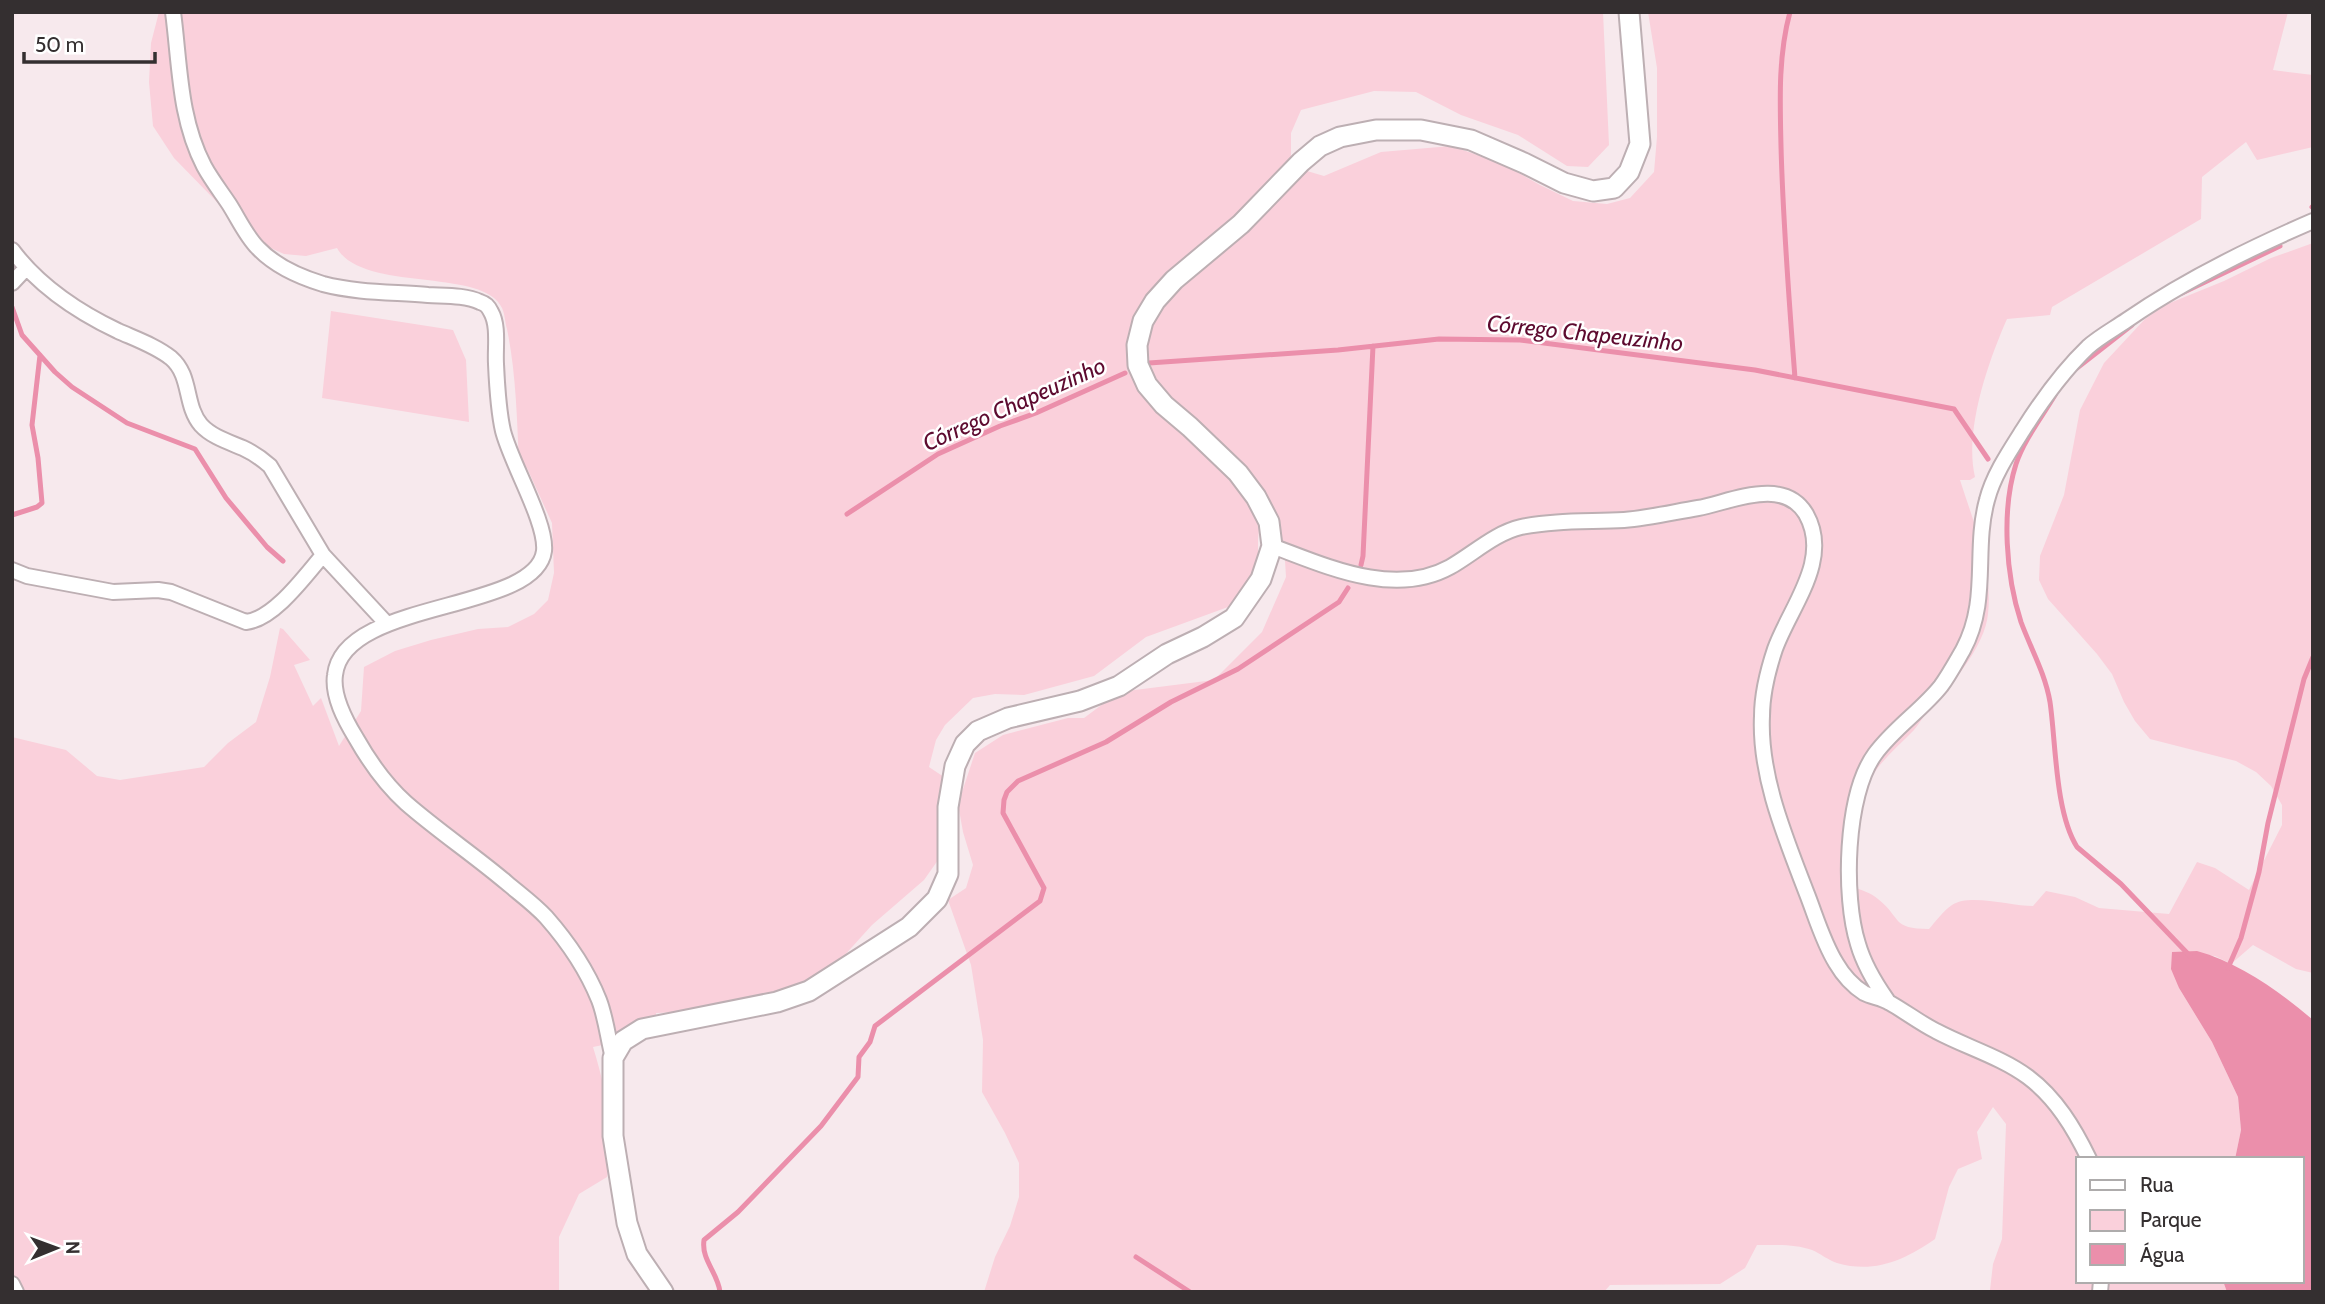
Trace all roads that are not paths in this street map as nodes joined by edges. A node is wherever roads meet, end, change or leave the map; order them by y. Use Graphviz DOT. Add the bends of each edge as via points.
graph roads {
  1 [pos="173,12"];
  2 [pos="1629,12"];
  3 [pos="2313,221"];
  4 [pos="12,250"];
  5 [pos="26,268"];
  6 [pos="12,283"];
  7 [pos="1272,546"];
  8 [pos="323,555"];
  9 [pos="12,570"];
  10 [pos="387,624"];
  11 [pos="1887,1000"];
  12 [pos="613,1058"];
  13 [pos="2088,1157"];
  14 [pos="12,1284"];
  15 [pos="16,1292"];
  16 [pos="663,1292"];
  1 -- 10 [label="street" via="179,85 196,147 204,167 257,247 297,275 325,284 475,300 485,303 494,318 499,414 507,446 541,526 544,555 529,576 502,589"];
  2 -- 7 [label="street" via="1640,144 1629,172 1614,188 1593,191 1564,183 1471,141 1421,130 1376,130 1340,137 1301,162 1241,224 1154,301 1137,345 1147,385 1238,473 1269,522"];
  3 -- 11 [label="street" via="2187,282 2090,346 2059,377 2015,443 1987,498 1977,613 1964,648 1940,687 1873,757 1858,789 1851,836 1852,918 1865,965"];
  4 -- 5 [label="street"];
  5 -- 6 [label="street"];
  5 -- 8 [label="street" via="90,316 174,361 185,377 191,409 202,426 270,466"];
  7 -- 11 [label="street" via="1377,580 1415,578 1447,569 1517,528 1626,520 1750,495 1773,493 1790,499 1805,512 1812,529 1814,557 1766,679 1763,746 1785,832 1836,963 1864,993"];
  7 -- 12 [label="street" via="1261,579 1234,618 1118,686 1080,701 1008,718 978,731 965,744 954,766 948,807 948,874 937,899 909,927 809,991 777,1002 642,1029 623,1041"];
  8 -- 9 [label="street" via="271,611 246,622 172,592 113,592"];
  8 -- 10 [label="street"];
  10 -- 12 [label="street" via="346,650 338,662 336,694 345,721 404,802 545,916 582,965 600,1003"];
  11 -- 13 [label="street" via="1934,1030 2028,1077 2074,1127"];
  12 -- 16 [label="street" via="613,1136 627,1223 637,1254"];
  14 -- 15 [label="street"];
}
